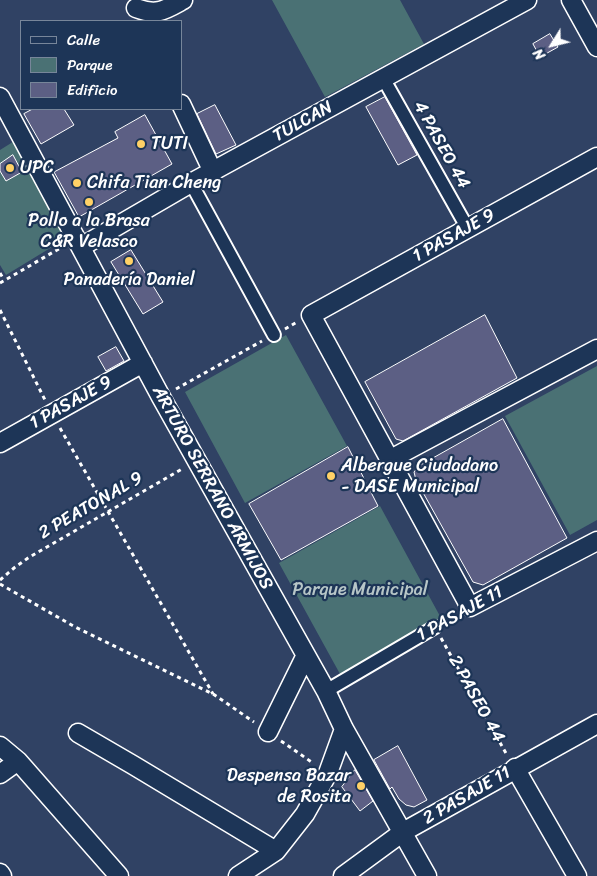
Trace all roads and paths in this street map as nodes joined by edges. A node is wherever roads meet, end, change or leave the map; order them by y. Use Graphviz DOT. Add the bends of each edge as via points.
graph roads {
  1 [pos="183,0"];
  2 [pos="526,0"];
  3 [pos="571,0"];
  4 [pos="137,10"];
  5 [pos="597,47"];
  6 [pos="383,78"];
  7 [pos="0,98"];
  8 [pos="182,106"];
  9 [pos="597,157"];
  10 [pos="213,172"];
  11 [pos="191,183"];
  12 [pos="468,229"];
  13 [pos="79,243"];
  14 [pos="0,273"];
  15 [pos="4,280"];
  16 [pos="0,283"];
  17 [pos="0,310"];
  18 [pos="311,315"];
  19 [pos="274,335"];
  20 [pos="597,349"];
  21 [pos="143,363"];
  22 [pos="161,397"];
  23 [pos="52,414"];
  24 [pos="0,443"];
  25 [pos="198,460"];
  26 [pos="389,460"];
  27 [pos="109,512"];
  28 [pos="597,541"];
  29 [pos="0,582"];
  30 [pos="435,627"];
  31 [pos="306,655"];
  32 [pos="326,691"];
  33 [pos="213,694"];
  34 [pos="597,724"];
  35 [pos="344,729"];
  36 [pos="268,732"];
  37 [pos="78,734"];
  38 [pos="0,746"];
  39 [pos="18,761"];
  40 [pos="515,768"];
  41 [pos="0,774"];
  42 [pos="328,774"];
  43 [pos="403,832"];
  44 [pos="276,851"];
  45 [pos="119,876"];
  46 [pos="238,876"];
  47 [pos="343,876"];
  48 [pos="427,876"];
  49 [pos="576,876"];
  1 -- 4 [label="street" via="158,12"];
  2 -- 6 [label="street, TULCAN"];
  3 -- 5 [label="street"];
  6 -- 10 [label="street, TULCAN"];
  6 -- 12 [label="street, 4 PASEO 44"];
  7 -- 13 [label="street, ARTURO SERRANO ARMIJOS"];
  8 -- 10 [label="street"];
  9 -- 12 [label="street, 1 PASAJE 9"];
  10 -- 11 [label="street, TULCAN"];
  11 -- 13 [label="street, TULCAN"];
  11 -- 19 [label="street"];
  12 -- 18 [label="street, 1 PASAJE 9"];
  13 -- 15 [label="path"];
  13 -- 21 [label="street, ARTURO SERRANO ARMIJOS"];
  14 -- 15 [label="path"];
  15 -- 16 [label="path"];
  17 -- 23 [label="path"];
  18 -- 19 [label="path"];
  18 -- 26 [label="street"];
  19 -- 22 [label="path"];
  20 -- 26 [label="street"];
  21 -- 22 [label="street, ARTURO SERRANO ARMIJOS"];
  21 -- 23 [label="street, 1 PASAJE 9"];
  22 -- 25 [label="street, ARTURO SERRANO ARMIJOS"];
  23 -- 24 [label="street, 1 PASAJE 9"];
  23 -- 27 [label="path"];
  25 -- 27 [label="path, 2 PEATONAL 9"];
  25 -- 31 [label="street, ARTURO SERRANO ARMIJOS"];
  26 -- 28 [label="street, 1 PASAJE 11" via="470,607"];
  27 -- 29 [label="path, 2 PEATONAL 9" via="28,558"];
  27 -- 33 [label="path"];
  29 -- 33 [label="path" via="75,627"];
  30 -- 32 [label="street, 1 PASAJE 11"];
  30 -- 40 [label="path, 2 PASEO 44"];
  31 -- 32 [label="street, ARTURO SERRANO ARMIJOS"];
  31 -- 36 [label="street"];
  32 -- 35 [label="street, ARTURO SERRANO ARMIJOS"];
  33 -- 36 [label="path"];
  34 -- 40 [label="street, 2 PASAJE 11"];
  35 -- 42 [label="street"];
  35 -- 43 [label="street, ARTURO SERRANO ARMIJOS"];
  36 -- 42 [label="path"];
  37 -- 44 [label="street"];
  38 -- 39 [label="street"];
  39 -- 41 [label="street"];
  39 -- 45 [label="street"];
  40 -- 43 [label="street, 2 PASAJE 11"];
  40 -- 49 [label="street"];
  42 -- 44 [label="street" via="305,814"];
  43 -- 47 [label="street, 2 PASAJE 11"];
  43 -- 48 [label="street, ARTURO SERRANO ARMIJOS"];
  44 -- 46 [label="street"];
}
